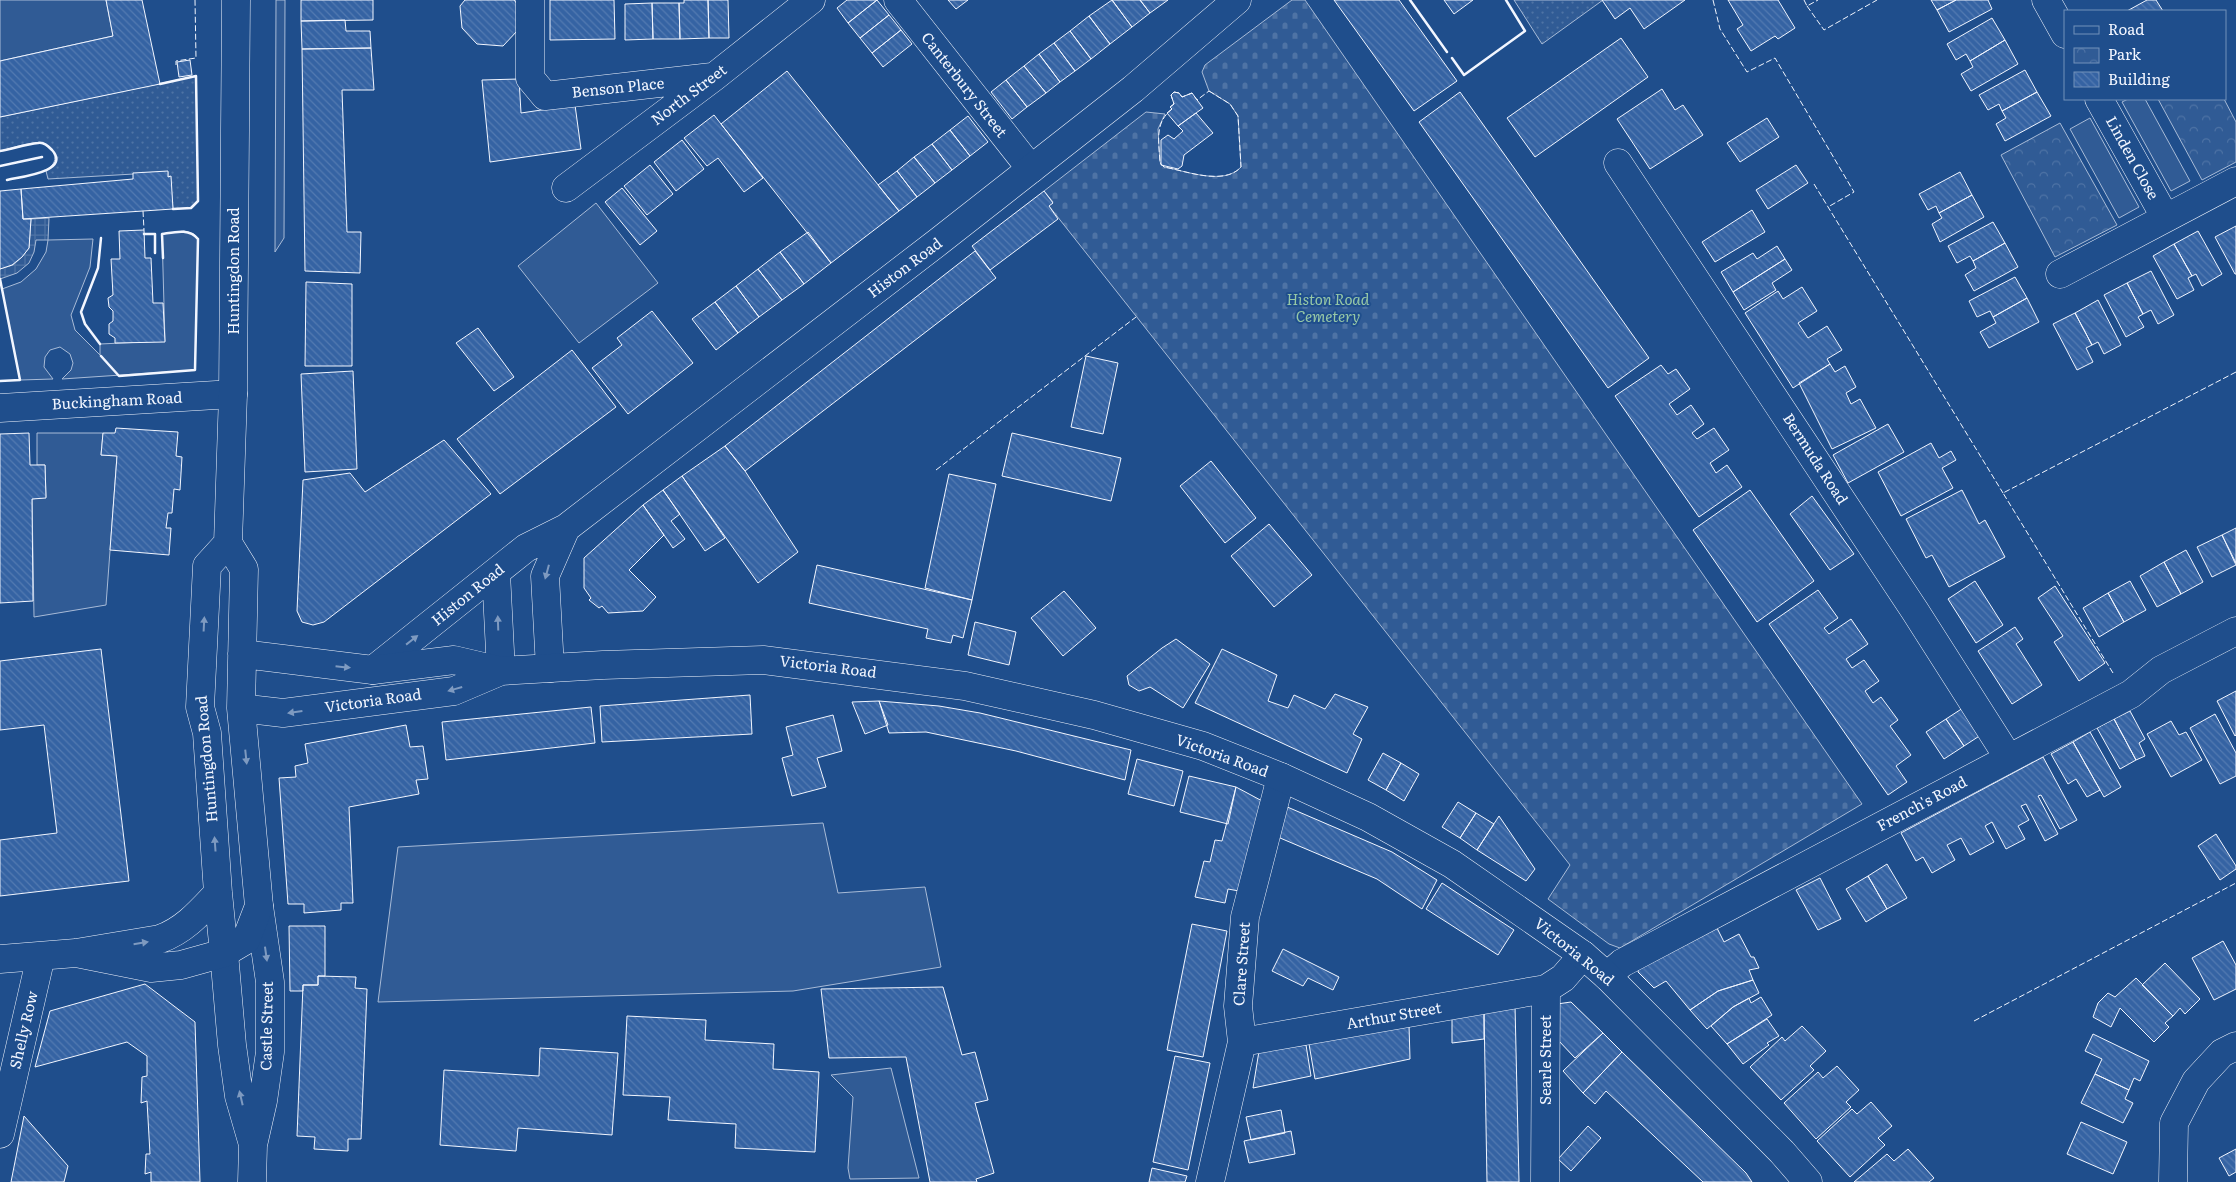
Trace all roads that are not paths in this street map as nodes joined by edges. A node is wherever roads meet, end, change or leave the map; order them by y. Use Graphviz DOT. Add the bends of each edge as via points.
graph roads {
  1 [pos="236,0"];
  2 [pos="530,0"];
  3 [pos="811,0"];
  4 [pos="898,0"];
  5 [pos="1237,0"];
  6 [pos="2046,0"];
  7 [pos="2064,32"];
  8 [pos="714,77"];
  9 [pos="2100,100"];
  10 [pos="1618,163"];
  11 [pos="1031,169"];
  12 [pos="2236,181"];
  13 [pos="566,188"];
  14 [pos="2165,217"];
  15 [pos="2060,274"];
  16 [pos="234,394"];
  17 [pos="0,408"];
  18 [pos="566,528"];
  19 [pos="228,542"];
  20 [pos="496,572"];
  21 [pos="2236,631"];
  22 [pos="242,654"];
  23 [pos="203,659"];
  24 [pos="550,668"];
  25 [pos="374,670"];
  26 [pos="500,671"];
  27 [pos="220,682"];
  28 [pos="200,707"];
  29 [pos="241,708"];
  30 [pos="2008,757"];
  31 [pos="1281,777"];
  32 [pos="218,893"];
  33 [pos="259,906"];
  34 [pos="76,953"];
  35 [pos="224,953"];
  36 [pos="1583,955"];
  37 [pos="41,956"];
  38 [pos="0,959"];
  39 [pos="1607,976"];
  40 [pos="1546,989"];
  41 [pos="1242,1042"];
  42 [pos="2236,1046"];
  43 [pos="0,1134"];
  44 [pos="253,1145"];
  45 [pos="252,1182"];
  46 [pos="1210,1182"];
  47 [pos="1545,1182"];
  48 [pos="1808,1182"];
  49 [pos="2173,1182"];
  1 -- 16 [label="main road, Huntingdon Road"];
  2 -- 8 [label="main road, Benson Place" via="530,78 545,96"];
  3 -- 8 [label="main road, North Street"];
  4 -- 11 [label="main road, Canterbury Street"];
  5 -- 11 [label="main road, Histon Road" via="1183,48"];
  6 -- 7 [label="main road"];
  8 -- 13 [label="main road, North Street"];
  9 -- 14 [label="main road, Linden Close"];
  10 -- 30 [label="main road, Bermuda Road" via="1910,603"];
  11 -- 18 [label="main road, Histon Road"];
  12 -- 14 [label="main road, Linden Close"];
  14 -- 15 [label="main road, Linden Close"];
  16 -- 17 [label="main road, Buckingham Road"];
  16 -- 19 [label="main road, Huntingdon Road"];
  18 -- 20 [label="main road, Histon Road" via="526,548"];
  18 -- 24 [label="main road, Histon Road, one-way" via="545,576"];
  19 -- 22 [label="main road" via="244,568"];
  23 -- 19 [label="main road, Huntingdon Road, one-way" via="207,566"];
  25 -- 20 [label="main road, Histon Road, one-way"];
  26 -- 20 [label="main road, one-way"];
  21 -- 30 [label="main road, French's Road" via="2161,670 2131,694"];
  22 -- 25 [label="main road, Victoria Road, one-way"];
  22 -- 27 [label="main road"];
  22 -- 29 [label="main road"];
  23 -- 27 [label="main road"];
  23 -- 28 [label="main road, Huntingdon Road"];
  24 -- 26 [label="main road, Victoria Road"];
  24 -- 31 [label="main road, Victoria Road" via="763,660 955,684 1094,715 1184,740"];
  25 -- 26 [label="main road, Victoria Road" via="454,660"];
  26 -- 29 [label="main road, Victoria Road, one-way" via="454,690 283,714"];
  27 -- 28 [label="main road"];
  27 -- 29 [label="main road"];
  32 -- 28 [label="main road, Huntingdon Road, one-way" via="208,740"];
  29 -- 33 [label="main road, one-way"];
  30 -- 39 [label="main road, French's Road" via="1622,963"];
  31 -- 36 [label="main road, Victoria Road" via="1368,817 1452,864"];
  31 -- 41 [label="main road, Clare Street" via="1245,917 1238,1006"];
  34 -- 32 [label="main road, one-way" via="148,942 173,934 198,915"];
  32 -- 35 [label="main road, Huntingdon Road"];
  33 -- 35 [label="main road" via="246,940"];
  33 -- 44 [label="main road, Castle Street, one-way" via="270,982 270,1052"];
  34 -- 35 [label="main road" via="151,968 181,965"];
  34 -- 37 [label="main road"];
  44 -- 35 [label="main road, Castle Street, one-way" via="240,1096 232,1045"];
  36 -- 39 [label="main road, Victoria Road"];
  36 -- 40 [label="main road" via="1563,978"];
  37 -- 38 [label="main road"];
  37 -- 43 [label="main road, Shelly Row"];
  39 -- 48 [label="main road, Victoria Road"];
  40 -- 41 [label="main road, Arthur Street"];
  40 -- 47 [label="main road, Searle Street"];
  41 -- 46 [label="main road, Clare Street"];
  42 -- 49 [label="main road" via="2222,1053 2196,1082 2174,1123"];
  44 -- 45 [label="main road, Castle Street"];
}
